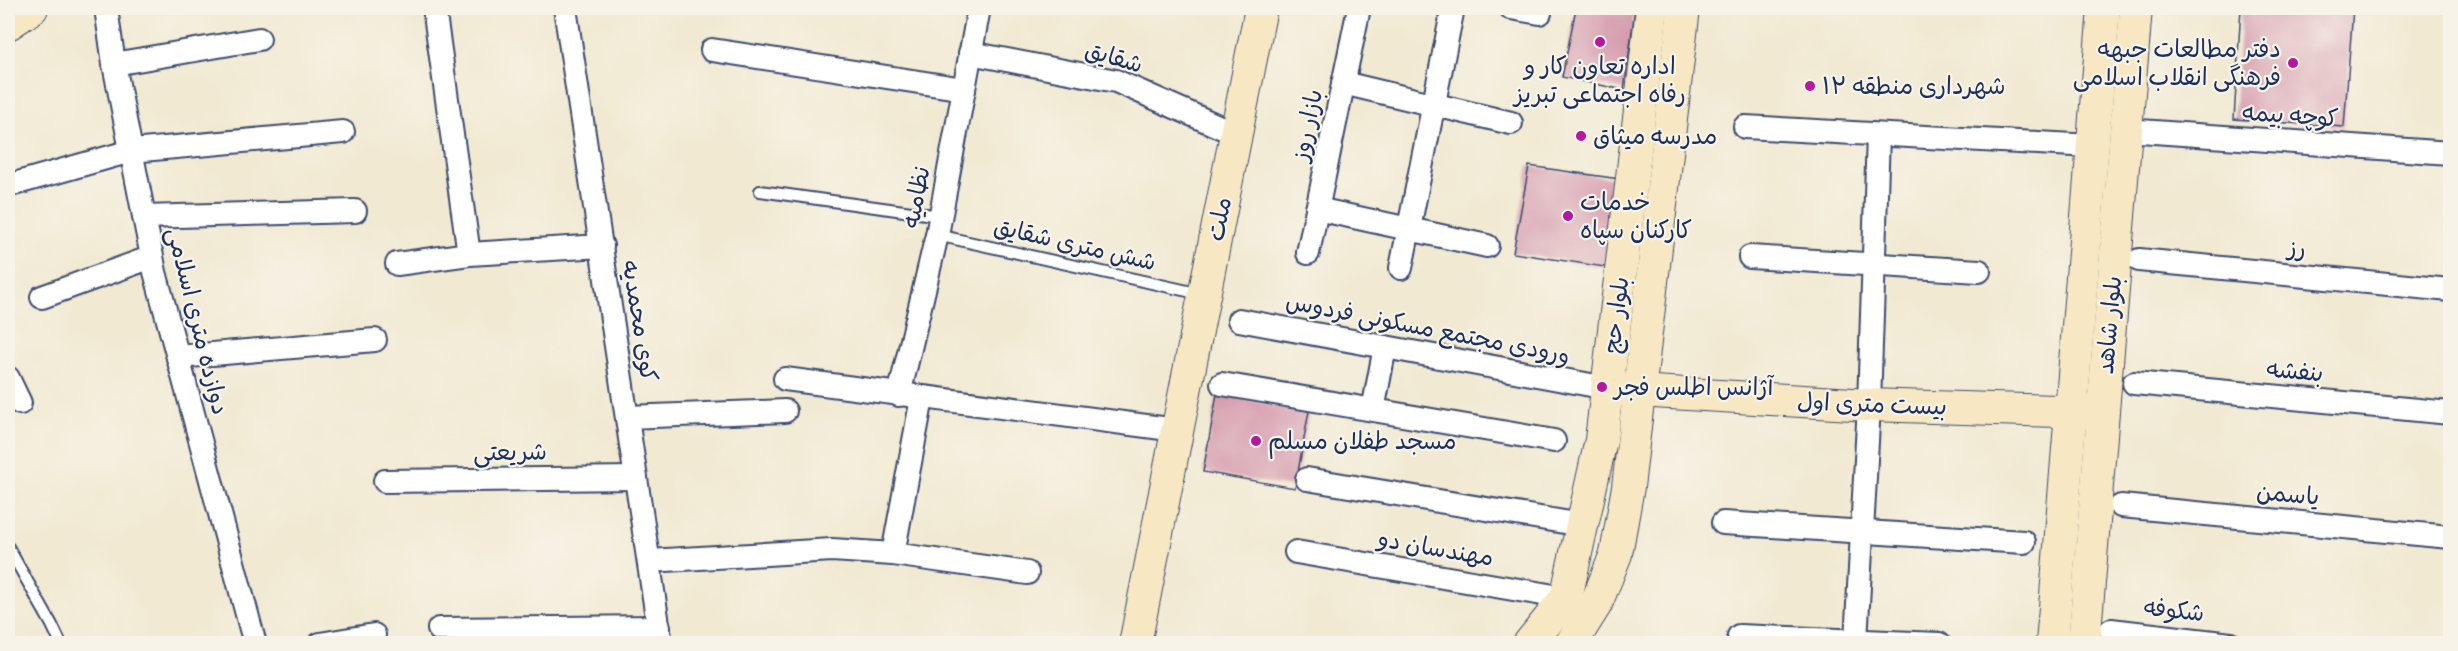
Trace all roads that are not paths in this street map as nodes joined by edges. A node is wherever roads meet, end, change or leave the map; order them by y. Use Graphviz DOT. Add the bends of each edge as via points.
graph roads {
  1 [pos="32,8"];
  2 [pos="106,8"];
  3 [pos="434,8"];
  4 [pos="565,8"];
  5 [pos="979,8"];
  6 [pos="1261,8"];
  7 [pos="1359,8"];
  8 [pos="1453,8"];
  9 [pos="1511,8"];
  10 [pos="1652,8"];
  11 [pos="1684,8"];
  12 [pos="2104,8"];
  13 [pos="2136,8"];
  14 [pos="1540,14"];
  15 [pos="8,24"];
  16 [pos="259,39"];
  17 [pos="712,50"];
  18 [pos="970,53"];
  19 [pos="114,64"];
  20 [pos="1343,83"];
  21 [pos="964,88"];
  22 [pos="1434,104"];
  23 [pos="1511,123"];
  24 [pos="1745,127"];
  25 [pos="2126,130"];
  26 [pos="343,132"];
  27 [pos="1236,134"];
  28 [pos="1878,135"];
  29 [pos="2092,146"];
  30 [pos="131,151"];
  31 [pos="2451,153"];
  32 [pos="14,184"];
  33 [pos="760,190"];
  34 [pos="1317,209"];
  35 [pos="356,211"];
  36 [pos="144,217"];
  37 [pos="939,225"];
  38 [pos="1409,229"];
  39 [pos="602,246"];
  40 [pos="1487,246"];
  41 [pos="1308,253"];
  42 [pos="469,254"];
  43 [pos="152,257"];
  44 [pos="1750,257"];
  45 [pos="2139,260"];
  46 [pos="1874,263"];
  47 [pos="397,264"];
  48 [pos="1401,268"];
  49 [pos="1979,271"];
  50 [pos="2451,290"];
  51 [pos="1204,295"];
  52 [pos="42,297"];
  53 [pos="1239,320"];
  54 [pos="375,340"];
  55 [pos="1385,347"];
  56 [pos="178,357"];
  57 [pos="8,378"];
  58 [pos="785,379"];
  59 [pos="2134,383"];
  60 [pos="1222,384"];
  61 [pos="1607,388"];
  62 [pos="1639,393"];
  63 [pos="899,395"];
  64 [pos="922,398"];
  65 [pos="20,403"];
  66 [pos="1869,405"];
  67 [pos="1373,410"];
  68 [pos="2071,410"];
  69 [pos="785,411"];
  70 [pos="2102,413"];
  71 [pos="2451,413"];
  72 [pos="627,417"];
  73 [pos="1177,430"];
  74 [pos="1554,441"];
  75 [pos="636,478"];
  76 [pos="1307,479"];
  77 [pos="385,481"];
  78 [pos="2121,506"];
  79 [pos="1723,523"];
  80 [pos="1582,525"];
  81 [pos="1862,532"];
  82 [pos="2451,537"];
  83 [pos="2024,542"];
  84 [pos="8,547"];
  85 [pos="1296,552"];
  86 [pos="893,554"];
  87 [pos="649,561"];
  88 [pos="1026,573"];
  89 [pos="1566,598"];
  90 [pos="439,629"];
  91 [pos="375,635"];
  92 [pos="660,635"];
  93 [pos="1739,636"];
  94 [pos="2097,637"];
  95 [pos="1856,640"];
  96 [pos="61,644"];
  97 [pos="255,644"];
  98 [pos="320,644"];
  99 [pos="1135,644"];
  100 [pos="1529,644"];
  101 [pos="1571,644"];
  102 [pos="1939,644"];
  103 [pos="2052,644"];
  104 [pos="2232,644"];
  1 -- 15 [label="main road"];
  2 -- 19 [label="street, دوازده متری اسلامی"];
  3 -- 42 [label="street"];
  4 -- 39 [label="street, کوی محمدیه"];
  5 -- 18 [label="street, نظامیه"];
  6 -- 27 [label="main road, ملت"];
  7 -- 20 [label="street, بازار روز"];
  8 -- 22 [label="street"];
  9 -- 14 [label="street"];
  10 -- 61 [label="main road, بلوار حج"];
  11 -- 62 [label="main road, بلوار حج"];
  12 -- 29 [label="main road, بلوار شاهد"];
  13 -- 25 [label="main road, بلوار شاهد"];
  16 -- 19 [label="street"];
  17 -- 21 [label="street"];
  18 -- 21 [label="street, نظامیه"];
  18 -- 27 [label="street, شقایق" via="1116,81"];
  19 -- 30 [label="street, دوازده متری اسلامی"];
  20 -- 22 [label="street"];
  20 -- 34 [label="street, بازار روز"];
  21 -- 37 [label="street, نظامیه"];
  22 -- 23 [label="street"];
  22 -- 38 [label="street"];
  24 -- 28 [label="street"];
  25 -- 31 [label="street, کوچه بیمه"];
  25 -- 70 [label="main road, بلوار شاهد"];
  26 -- 30 [label="street"];
  27 -- 51 [label="main road, ملت"];
  28 -- 29 [label="street"];
  28 -- 46 [label="street"];
  29 -- 68 [label="main road, بلوار شاهد"];
  30 -- 32 [label="street"];
  30 -- 36 [label="street, دوازده متری اسلامی"];
  33 -- 37 [label="lane, شش متری شقایق"];
  34 -- 38 [label="street"];
  34 -- 41 [label="street, بازار روز"];
  35 -- 36 [label="street"];
  36 -- 43 [label="street, دوازده متری اسلامی"];
  37 -- 51 [label="lane, شش متری شقایق"];
  37 -- 63 [label="street, نظامیه"];
  38 -- 40 [label="street"];
  38 -- 48 [label="street"];
  39 -- 42 [label="street"];
  39 -- 72 [label="street, کوی محمدیه"];
  42 -- 47 [label="street"];
  43 -- 52 [label="street"];
  43 -- 56 [label="street, دوازده متری اسلامی"];
  44 -- 46 [label="street"];
  45 -- 50 [label="street, رز"];
  46 -- 49 [label="street"];
  46 -- 66 [label="street"];
  51 -- 73 [label="main road, ملت"];
  53 -- 55 [label="street, ورودی مجتمع مسکونی فردوس"];
  54 -- 56 [label="street"];
  55 -- 61 [label="street, ورودی مجتمع مسکونی فردوس"];
  55 -- 67 [label="street"];
  56 -- 97 [label="street, دوازده متری اسلامی"];
  57 -- 65 [label="street"];
  58 -- 63 [label="street"];
  59 -- 71 [label="street, بنفشه"];
  60 -- 67 [label="street"];
  61 -- 62 [label="main road, بیست متری اول"];
  61 -- 80 [label="main road, بلوار حج"];
  62 -- 66 [label="main road, بیست متری اول"];
  62 -- 101 [label="main road, بلوار حج" via="1616,554 1596,604"];
  63 -- 64 [label="street"];
  64 -- 73 [label="street"];
  64 -- 86 [label="street"];
  66 -- 68 [label="main road, بیست متری اول"];
  66 -- 81 [label="street"];
  67 -- 74 [label="street"];
  68 -- 70 [label="main road, بیست متری اول"];
  68 -- 103 [label="main road, بلوار شاهد"];
  69 -- 72 [label="street"];
  70 -- 94 [label="main road, بلوار شاهد"];
  72 -- 75 [label="street, کوی محمدیه"];
  73 -- 99 [label="main road, ملت"];
  75 -- 77 [label="street, شریعتی"];
  75 -- 87 [label="street, کوی محمدیه"];
  76 -- 80 [label="street"];
  78 -- 82 [label="street, یاسمن"];
  79 -- 81 [label="street"];
  80 -- 89 [label="main road, بلوار حج"];
  81 -- 83 [label="street"];
  81 -- 95 [label="street"];
  84 -- 96 [label="lane"];
  85 -- 89 [label="street, مهندسان دو"];
  86 -- 87 [label="street" via="832,550"];
  86 -- 88 [label="street"];
  87 -- 92 [label="street, کوی محمدیه"];
  89 -- 100 [label="main road, بلوار حج"];
  90 -- 92 [label="street"];
  91 -- 98 [label="street"];
  93 -- 95 [label="street"];
  94 -- 104 [label="street, شکوفه"];
  95 -- 102 [label="street"];
}
